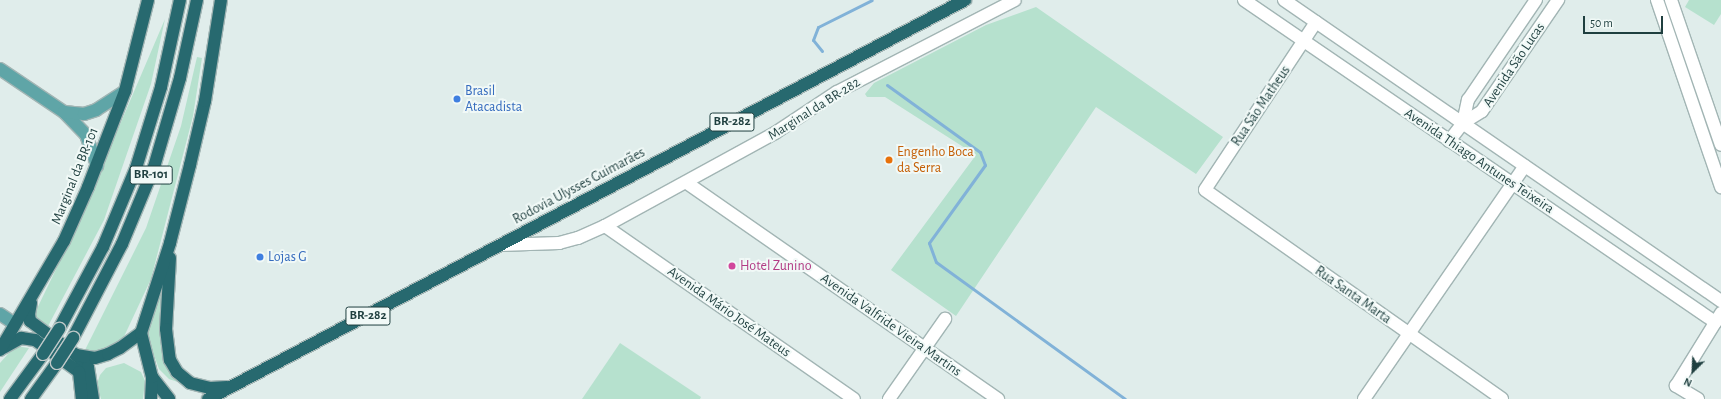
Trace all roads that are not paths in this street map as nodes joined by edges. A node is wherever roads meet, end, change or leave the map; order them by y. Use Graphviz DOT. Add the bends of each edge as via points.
graph roads {
  1 [pos="148,0"];
  2 [pos="172,0"];
  3 [pos="180,0"];
  4 [pos="197,0"];
  5 [pos="221,0"];
  6 [pos="965,0"];
  7 [pos="1015,0"];
  8 [pos="1244,0"];
  9 [pos="1284,0"];
  10 [pos="1536,0"];
  11 [pos="1558,0"];
  12 [pos="1657,0"];
  13 [pos="1671,0"];
  14 [pos="1525,16"];
  15 [pos="1316,22"];
  16 [pos="1540,26"];
  17 [pos="1304,41"];
  18 [pos="171,47"];
  19 [pos="0,69"];
  20 [pos="1698,78"];
  21 [pos="1685,83"];
  22 [pos="125,92"];
  23 [pos="64,112"];
  24 [pos="1463,123"];
  25 [pos="1718,126"];
  26 [pos="1449,141"];
  27 [pos="1721,145"];
  28 [pos="97,166"];
  29 [pos="1525,166"];
  30 [pos="687,183"];
  31 [pos="1513,184"];
  32 [pos="1721,186"];
  33 [pos="1205,190"];
  34 [pos="604,226"];
  35 [pos="170,243"];
  36 [pos="500,245"];
  37 [pos="33,298"];
  38 [pos="1721,301"];
  39 [pos="0,314"];
  40 [pos="1718,318"];
  41 [pos="945,319"];
  42 [pos="15,324"];
  43 [pos="141,333"];
  44 [pos="1409,334"];
  45 [pos="924,348"];
  46 [pos="0,350"];
  47 [pos="76,355"];
  48 [pos="152,377"];
  49 [pos="227,392"];
  50 [pos="10,399"];
  51 [pos="31,399"];
  52 [pos="82,399"];
  53 [pos="93,399"];
  54 [pos="151,399"];
  55 [pos="169,399"];
  56 [pos="208,399"];
  57 [pos="854,399"];
  58 [pos="889,399"];
  59 [pos="998,399"];
  60 [pos="1364,399"];
  61 [pos="1502,399"];
  62 [pos="1698,399"];
  1 -- 22 [label="highway, Marginal da BR-101"];
  2 -- 18 [label="highway"];
  3 -- 18 [label="highway, BR-101"];
  4 -- 51 [label="highway, BR-101, bridge" via="180,78 154,167 122,244 73,338"];
  5 -- 35 [label="highway" via="205,101"];
  6 -- 36 [label="highway, Rodovia Ulysses Guimarães / BR-282"];
  7 -- 30 [label="street, Marginal da BR-282" via="837,92 776,133"];
  8 -- 17 [label="street, Avenida Thiago Antunes Teixeira"];
  9 -- 15 [label="street, Avenida Thiago Antunes Teixeira"];
  10 -- 14 [label="street, Avenida São Lucas"];
  11 -- 16 [label="street, Avenida São Lucas"];
  12 -- 21 [label="street"];
  13 -- 20 [label="street"];
  14 -- 16 [label="street"];
  14 -- 24 [label="street, Avenida São Lucas" via="1468,100"];
  15 -- 17 [label="street, Rua São Matheus"];
  15 -- 24 [label="street, Avenida Thiago Antunes Teixeira"];
  16 -- 24 [label="street, Avenida São Lucas" via="1482,111"];
  17 -- 26 [label="street, Avenida Thiago Antunes Teixeira"];
  17 -- 33 [label="street, Rua São Matheus"];
  18 -- 50 [label="highway, BR-101, bridge" via="150,129 104,247 59,329"];
  19 -- 23 [label="main road"];
  20 -- 21 [label="street"];
  20 -- 25 [label="street"];
  21 -- 32 [label="street"];
  22 -- 23 [label="main road" via="96,110 84,114"];
  22 -- 28 [label="highway, Marginal da BR-101"];
  23 -- 28 [label="main road" via="86,135"];
  24 -- 26 [label="street, Avenida São Lucas"];
  24 -- 29 [label="street, Avenida Thiago Antunes Teixeira"];
  25 -- 27 [label="street"];
  26 -- 31 [label="street, Avenida Thiago Antunes Teixeira"];
  28 -- 37 [label="highway, Marginal da BR-101" via="64,241"];
  29 -- 31 [label="street"];
  29 -- 38 [label="street, Avenida Thiago Antunes Teixeira"];
  30 -- 34 [label="street, Marginal da BR-282"];
  30 -- 45 [label="street, Avenida Valfride Vieira Martins"];
  31 -- 40 [label="street, Avenida Thiago Antunes Teixeira"];
  31 -- 44 [label="street"];
  33 -- 44 [label="street, Rua Santa Marta"];
  34 -- 36 [label="street, Marginal da BR-282" via="578,238 559,243"];
  34 -- 57 [label="street, Avenida Mário José Mateus"];
  35 -- 43 [label="highway"];
  35 -- 49 [label="highway" via="166,329 170,360 182,377 199,386"];
  36 -- 49 [label="highway, Rodovia Ulysses Guimarães / BR-282"];
  37 -- 42 [label="highway, Marginal da BR-101"];
  37 -- 47 [label="highway" via="30,321"];
  39 -- 42 [label="main road"];
  40 -- 62 [label="street" via="1676,386"];
  41 -- 45 [label="street"];
  42 -- 46 [label="highway, Marginal da BR-101"];
  43 -- 47 [label="highway" via="108,354 96,358"];
  43 -- 48 [label="highway"];
  44 -- 60 [label="street"];
  44 -- 61 [label="street, Rua Santa Marta"];
  45 -- 58 [label="street"];
  45 -- 59 [label="street, Avenida Valfride Vieira Martins"];
  46 -- 52 [label="highway" via="21,338 35,340 79,372"];
  47 -- 53 [label="highway" via="88,367"];
  48 -- 54 [label="highway"];
  48 -- 55 [label="highway"];
  49 -- 56 [label="highway, Rodovia Ulysses Guimarães / BR-282"];
}
